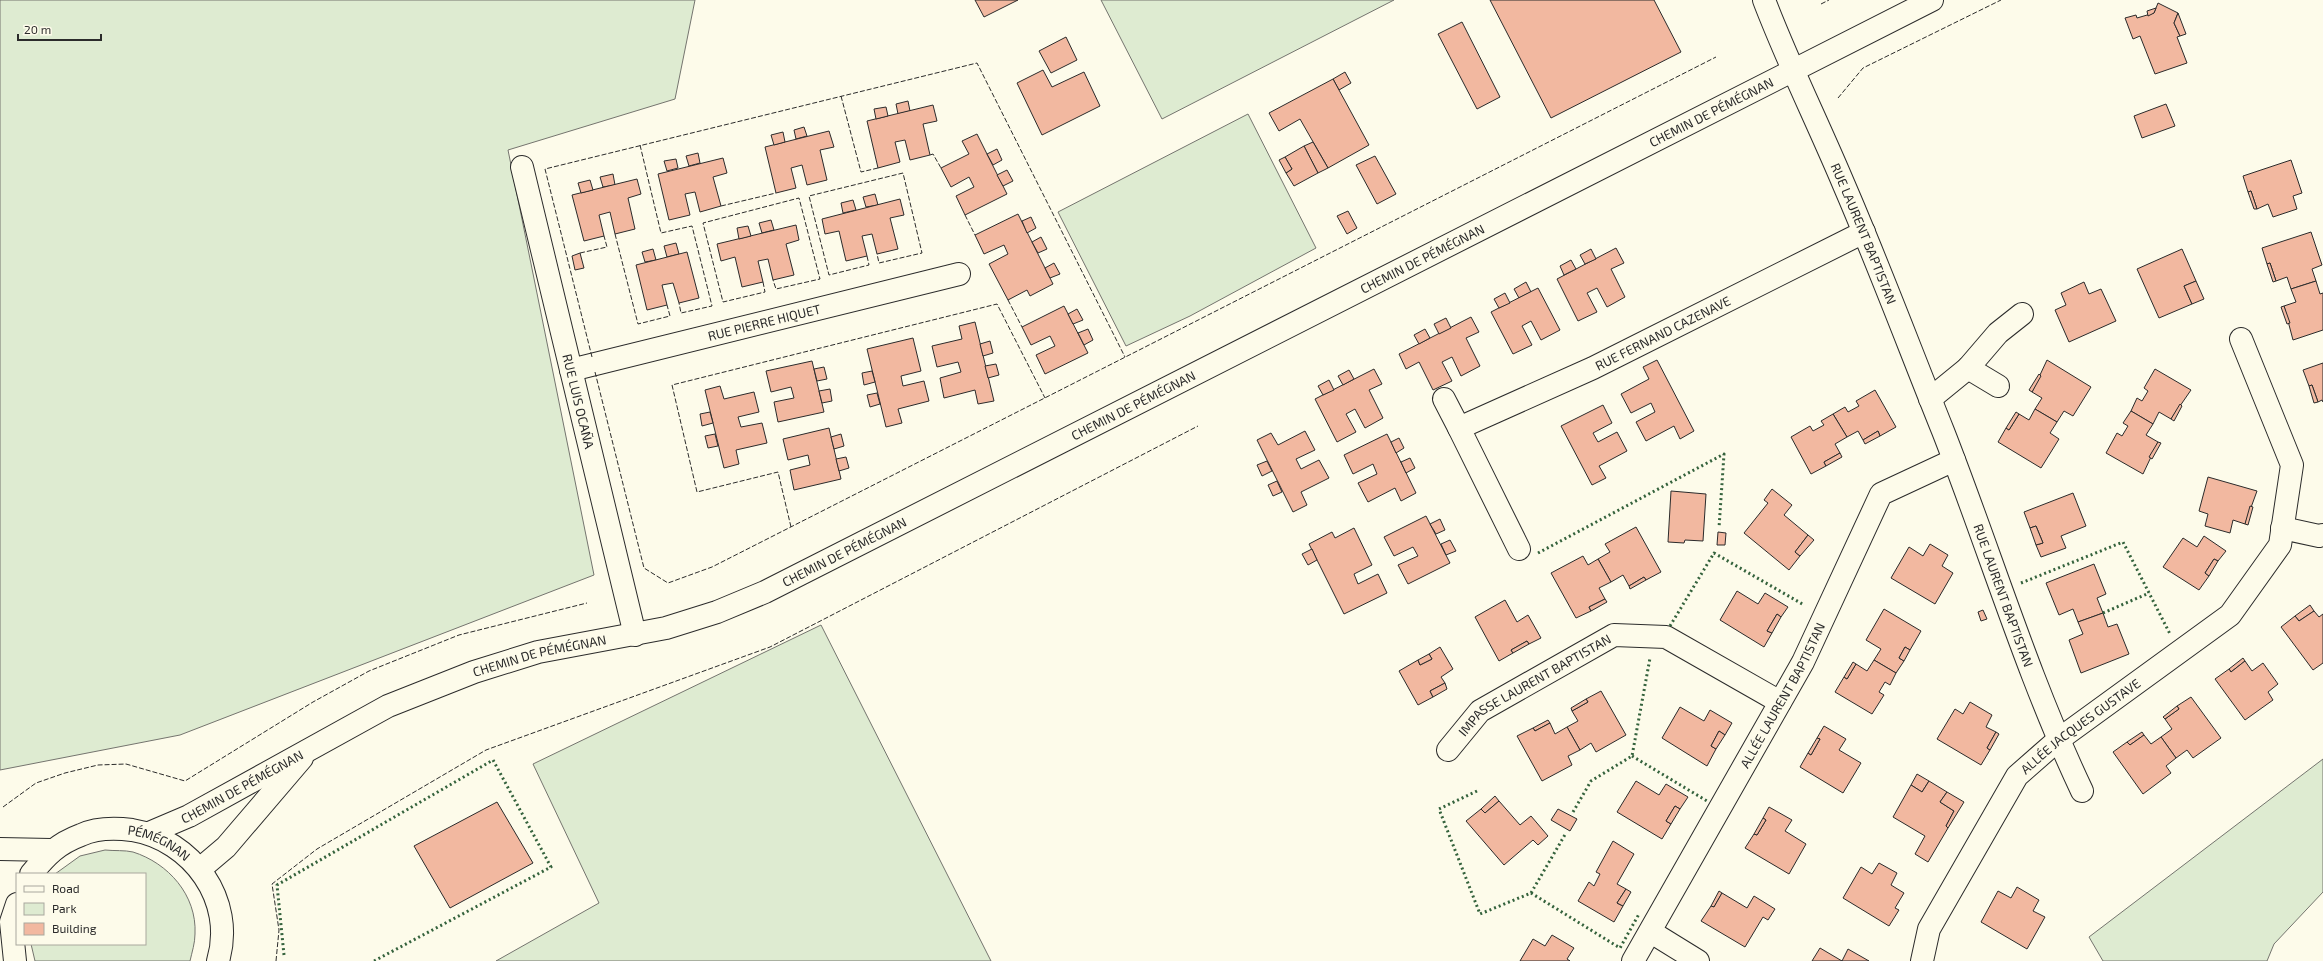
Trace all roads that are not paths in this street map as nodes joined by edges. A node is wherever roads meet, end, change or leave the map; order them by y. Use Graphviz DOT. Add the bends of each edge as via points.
graph roads {
  1 [pos="1764,0"];
  2 [pos="1932,0"];
  3 [pos="1792,71"];
  4 [pos="522,167"];
  5 [pos="1864,232"];
  6 [pos="959,274"];
  7 [pos="2022,314"];
  8 [pos="2241,339"];
  9 [pos="1968,368"];
  10 [pos="571,370"];
  11 [pos="1998,386"];
  12 [pos="1930,398"];
  13 [pos="1444,399"];
  14 [pos="1459,428"];
  15 [pos="1954,460"];
  16 [pos="2282,528"];
  17 [pos="2323,535"];
  18 [pos="1519,549"];
  19 [pos="635,635"];
  20 [pos="1780,702"];
  21 [pos="2058,740"];
  22 [pos="312,747"];
  23 [pos="1448,750"];
  24 [pos="2082,791"];
  25 [pos="150,833"];
  26 [pos="0,849"];
  27 [pos="51,850"];
  28 [pos="200,869"];
  29 [pos="32,873"];
  30 [pos="9,913"];
  31 [pos="1651,932"];
  32 [pos="15,961"];
  33 [pos="218,961"];
  34 [pos="1633,961"];
  35 [pos="1698,961"];
  36 [pos="1922,961"];
  1 -- 3 [label="street, RUE LAURENT BAPTISTAN"];
  2 -- 3 [label="street, CHEMIN DE PÉMÉGNAN"];
  3 -- 5 [label="street, RUE LAURENT BAPTISTAN" via="1817,120"];
  3 -- 19 [label="street, CHEMIN DE PÉMÉGNAN" via="765,592 717,612"];
  4 -- 10 [label="street, RUE LUIS OCAÑA"];
  5 -- 12 [label="street, RUE LAURENT BAPTISTAN"];
  5 -- 14 [label="street, RUE FERNAND CAZENAVE" via="1593,368"];
  6 -- 10 [label="street, RUE PIERRE HIQUET"];
  7 -- 9 [label="street" via="1998,333"];
  8 -- 16 [label="street, ALLÉE JACQUES GUSTAVE" via="2292,465"];
  9 -- 11 [label="street"];
  9 -- 12 [label="street"];
  10 -- 19 [label="street, RUE LUIS OCAÑA"];
  12 -- 15 [label="street, RUE LAURENT BAPTISTAN"];
  13 -- 14 [label="street"];
  14 -- 18 [label="street"];
  15 -- 20 [label="street, ALLÉE LAURENT BAPTISTAN" via="1881,494 1803,662"];
  15 -- 21 [label="street, RUE LAURENT BAPTISTAN"];
  16 -- 17 [label="street"];
  16 -- 21 [label="street, ALLÉE JACQUES GUSTAVE" via="2280,545 2230,615"];
  19 -- 22 [label="street, CHEMIN DE PÉMÉGNAN" via="538,652 474,672 388,706"];
  20 -- 23 [label="street, IMPASSE LAURENT BAPTISTAN" via="1666,637 1614,635 1480,711"];
  20 -- 31 [label="street, ALLÉE LAURENT BAPTISTAN"];
  21 -- 24 [label="street, RUE LAURENT BAPTISTAN"];
  21 -- 36 [label="street, ALLÉE JACQUES GUSTAVE" via="2017,776 1929,929"];
  22 -- 25 [label="street, CHEMIN DE PÉMÉGNAN" via="189,816"];
  22 -- 28 [label="street, CHEMIN DE PÉMÉGNAN" via="226,847"];
  25 -- 27 [label="street, PÉMÉGNAN" via="116,828 82,834"];
  25 -- 28 [label="street, PÉMÉGNAN" via="178,847"];
  26 -- 27 [label="street"];
  27 -- 29 [label="street, PÉMÉGNAN"];
  28 -- 33 [label="street, PÉMÉGNAN" via="216,897 222,928"];
  30 -- 32 [label="street"];
  31 -- 34 [label="street, ALLÉE LAURENT BAPTISTAN"];
  31 -- 35 [label="street"];
}
